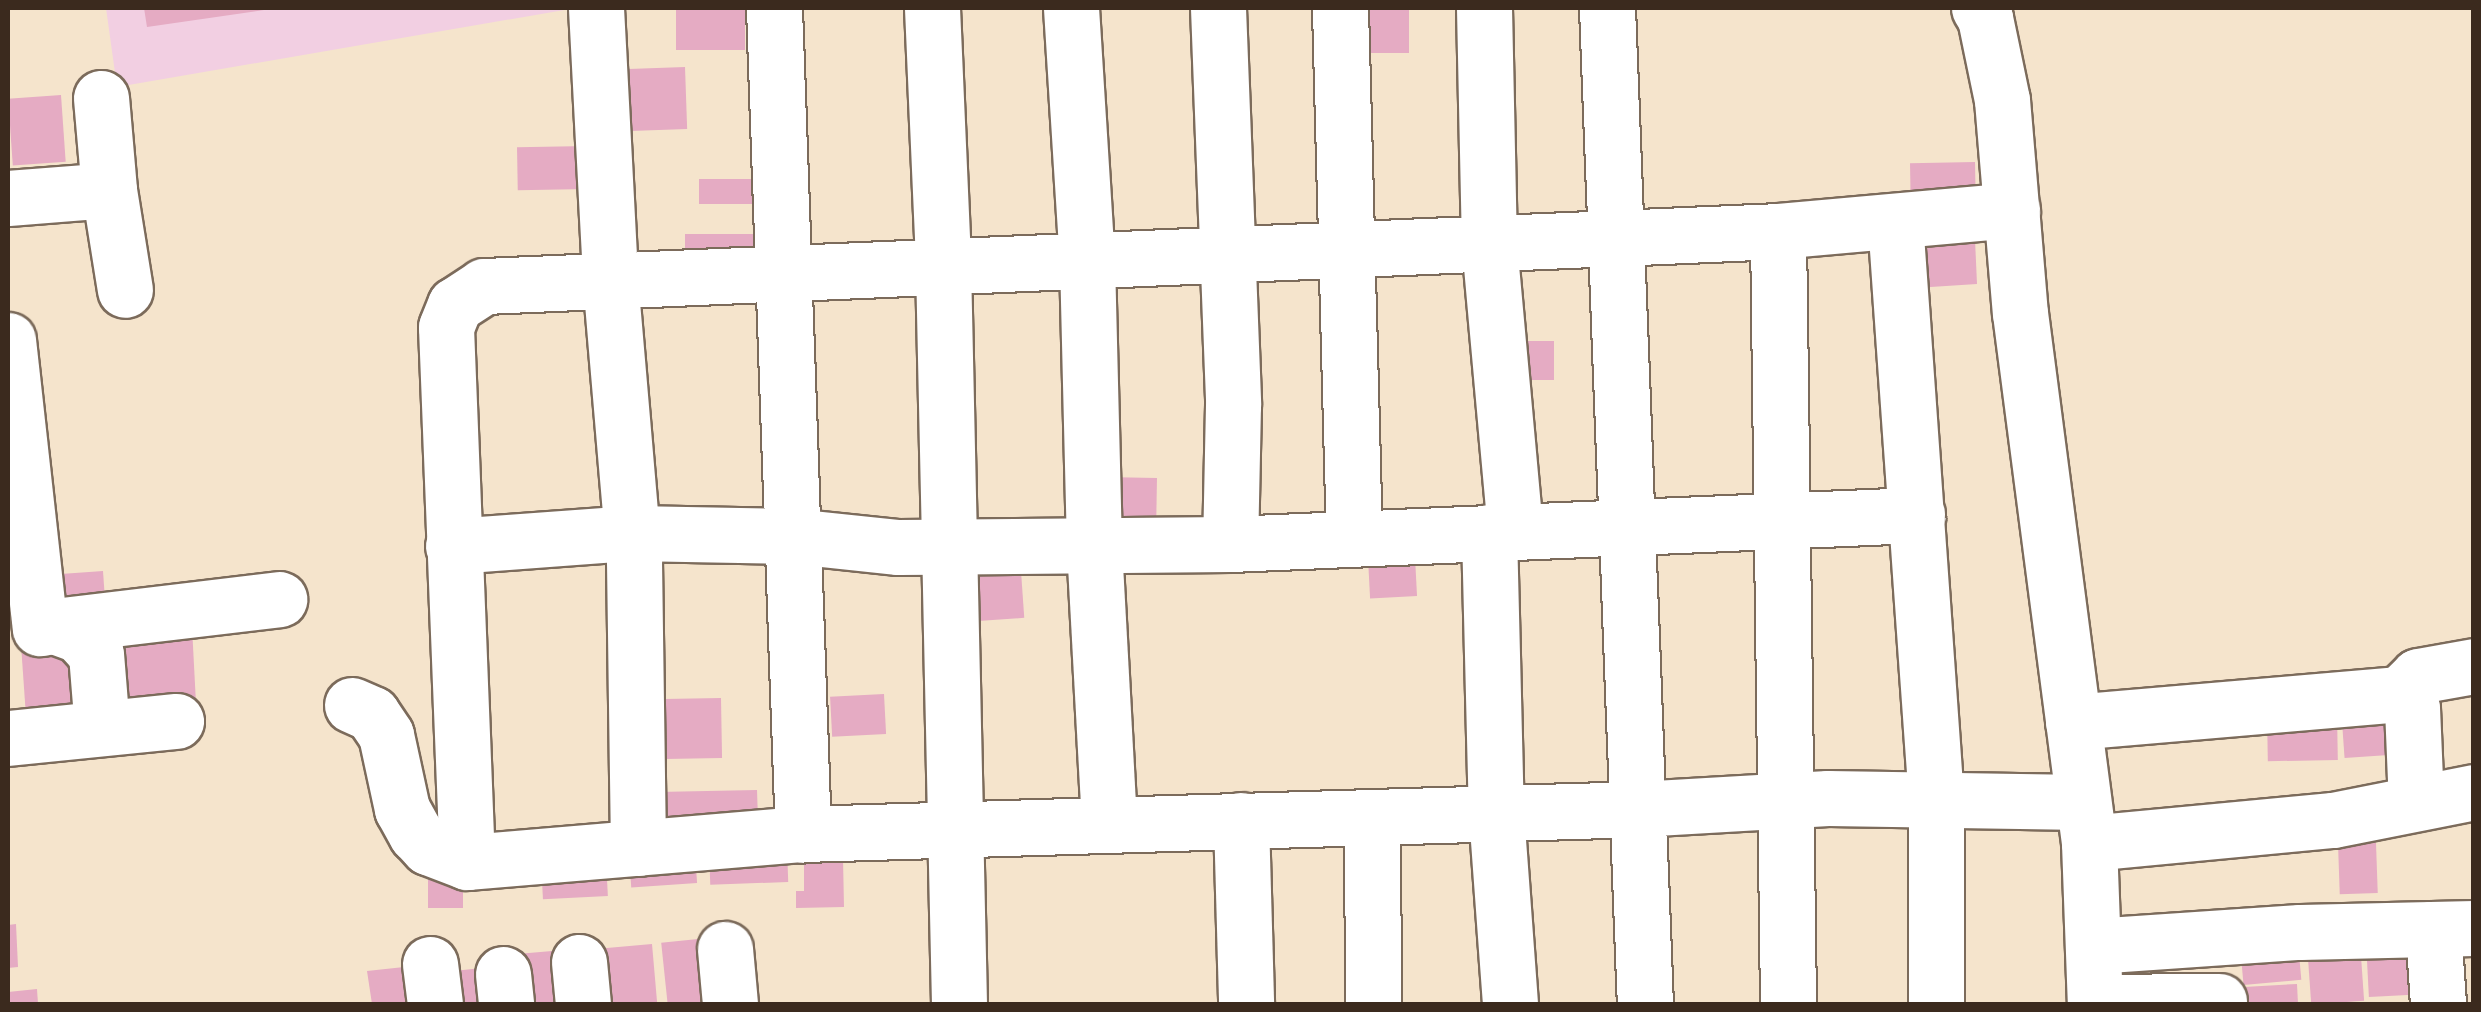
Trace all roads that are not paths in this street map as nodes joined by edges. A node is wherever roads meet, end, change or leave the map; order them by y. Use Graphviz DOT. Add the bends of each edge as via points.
graph roads {
  1 [pos="596,8"];
  2 [pos="774,8"];
  3 [pos="932,8"];
  4 [pos="1072,8"];
  5 [pos="1218,8"];
  6 [pos="1340,8"];
  7 [pos="1484,8"];
  8 [pos="1608,8"];
  9 [pos="1979,8"];
  10 [pos="101,98"];
  11 [pos="109,190"];
  12 [pos="8,198"];
  13 [pos="2012,210"];
  14 [pos="1895,221"];
  15 [pos="1778,231"];
  16 [pos="1616,238"];
  17 [pos="1490,244"];
  18 [pos="1346,250"];
  19 [pos="1228,254"];
  20 [pos="1087,260"];
  21 [pos="943,265"];
  22 [pos="784,270"];
  23 [pos="610,279"];
  24 [pos="124,290"];
  25 [pos="8,340"];
  26 [pos="14,465"];
  27 [pos="1917,515"];
  28 [pos="1782,520"];
  29 [pos="1627,525"];
  30 [pos="1502,531"];
  31 [pos="632,533"];
  32 [pos="793,536"];
  33 [pos="1354,538"];
  34 [pos="1230,544"];
  35 [pos="453,546"];
  36 [pos="1094,546"];
  37 [pos="949,547"];
  38 [pos="279,599"];
  39 [pos="34,629"];
  40 [pos="2474,666"];
  41 [pos="2400,694"];
  42 [pos="352,705"];
  43 [pos="176,721"];
  44 [pos="2074,722"];
  45 [pos="102,728"];
  46 [pos="8,738"];
  47 [pos="2474,792"];
  48 [pos="1936,800"];
  49 [pos="1786,801"];
  50 [pos="2416,802"];
  51 [pos="1638,808"];
  52 [pos="1496,813"];
  53 [pos="1372,817"];
  54 [pos="1241,820"];
  55 [pos="2086,822"];
  56 [pos="1109,824"];
  57 [pos="955,830"];
  58 [pos="803,834"];
  59 [pos="638,848"];
  60 [pos="467,862"];
  61 [pos="2453,928"];
  62 [pos="2093,946"];
  63 [pos="725,949"];
  64 [pos="2219,1002"];
  65 [pos="2096,1003"];
  66 [pos="730,1004"];
  67 [pos="959,1004"];
  68 [pos="1246,1004"];
  69 [pos="1373,1004"];
  70 [pos="1510,1004"];
  71 [pos="1645,1004"];
  72 [pos="1788,1004"];
  73 [pos="1936,1004"];
  74 [pos="2438,1004"];
  1 -- 23 [label="street"];
  2 -- 22 [label="street"];
  3 -- 21 [label="street"];
  4 -- 20 [label="street"];
  5 -- 19 [label="street"];
  6 -- 18 [label="street"];
  7 -- 17 [label="street"];
  8 -- 16 [label="street"];
  9 -- 13 [label="street" via="2002,100"];
  10 -- 11 [label="street"];
  11 -- 12 [label="street"];
  11 -- 24 [label="street"];
  13 -- 14 [label="street"];
  13 -- 44 [label="street"];
  14 -- 15 [label="street"];
  14 -- 27 [label="street"];
  15 -- 16 [label="street"];
  15 -- 28 [label="street"];
  16 -- 17 [label="street"];
  16 -- 29 [label="street"];
  17 -- 18 [label="street"];
  17 -- 30 [label="street"];
  18 -- 19 [label="street"];
  18 -- 33 [label="street"];
  19 -- 20 [label="street"];
  19 -- 34 [label="street"];
  20 -- 21 [label="street"];
  20 -- 36 [label="street"];
  21 -- 22 [label="street"];
  21 -- 37 [label="street"];
  22 -- 23 [label="street"];
  22 -- 32 [label="street"];
  23 -- 31 [label="street"];
  23 -- 35 [label="street" via="484,286 456,305 446,327"];
  25 -- 26 [label="street"];
  26 -- 39 [label="street"];
  27 -- 28 [label="street"];
  27 -- 48 [label="street"];
  28 -- 29 [label="street"];
  28 -- 49 [label="street"];
  29 -- 30 [label="street"];
  29 -- 51 [label="street"];
  30 -- 33 [label="street"];
  30 -- 52 [label="street"];
  31 -- 32 [label="street"];
  31 -- 35 [label="street"];
  31 -- 59 [label="street"];
  32 -- 37 [label="street"];
  32 -- 58 [label="street"];
  33 -- 34 [label="street"];
  34 -- 36 [label="street"];
  35 -- 60 [label="street"];
  36 -- 37 [label="street"];
  36 -- 56 [label="street"];
  37 -- 57 [label="street"];
  38 -- 39 [label="street"];
  39 -- 45 [label="street" via="79,635 96,654"];
  40 -- 41 [label="street" via="2418,676"];
  41 -- 44 [label="street"];
  41 -- 50 [label="street" via="2412,708"];
  42 -- 60 [label="street" via="372,714 386,736 402,809 416,834 428,847"];
  43 -- 45 [label="street"];
  44 -- 55 [label="street"];
  45 -- 46 [label="street"];
  47 -- 50 [label="street"];
  48 -- 49 [label="street"];
  48 -- 55 [label="street"];
  48 -- 73 [label="street"];
  49 -- 51 [label="street"];
  49 -- 72 [label="street"];
  50 -- 55 [label="street" via="2333,820"];
  51 -- 52 [label="street"];
  51 -- 71 [label="street"];
  52 -- 53 [label="street"];
  52 -- 70 [label="street"];
  53 -- 54 [label="street"];
  53 -- 69 [label="street"];
  54 -- 56 [label="street"];
  54 -- 68 [label="street"];
  55 -- 62 [label="street"];
  56 -- 57 [label="street"];
  57 -- 58 [label="street"];
  57 -- 67 [label="street"];
  58 -- 59 [label="street"];
  59 -- 60 [label="street"];
  61 -- 62 [label="street"];
  61 -- 74 [label="street"];
  62 -- 65 [label="street"];
  63 -- 66 [label="street"];
  64 -- 65 [label="street"];
}
